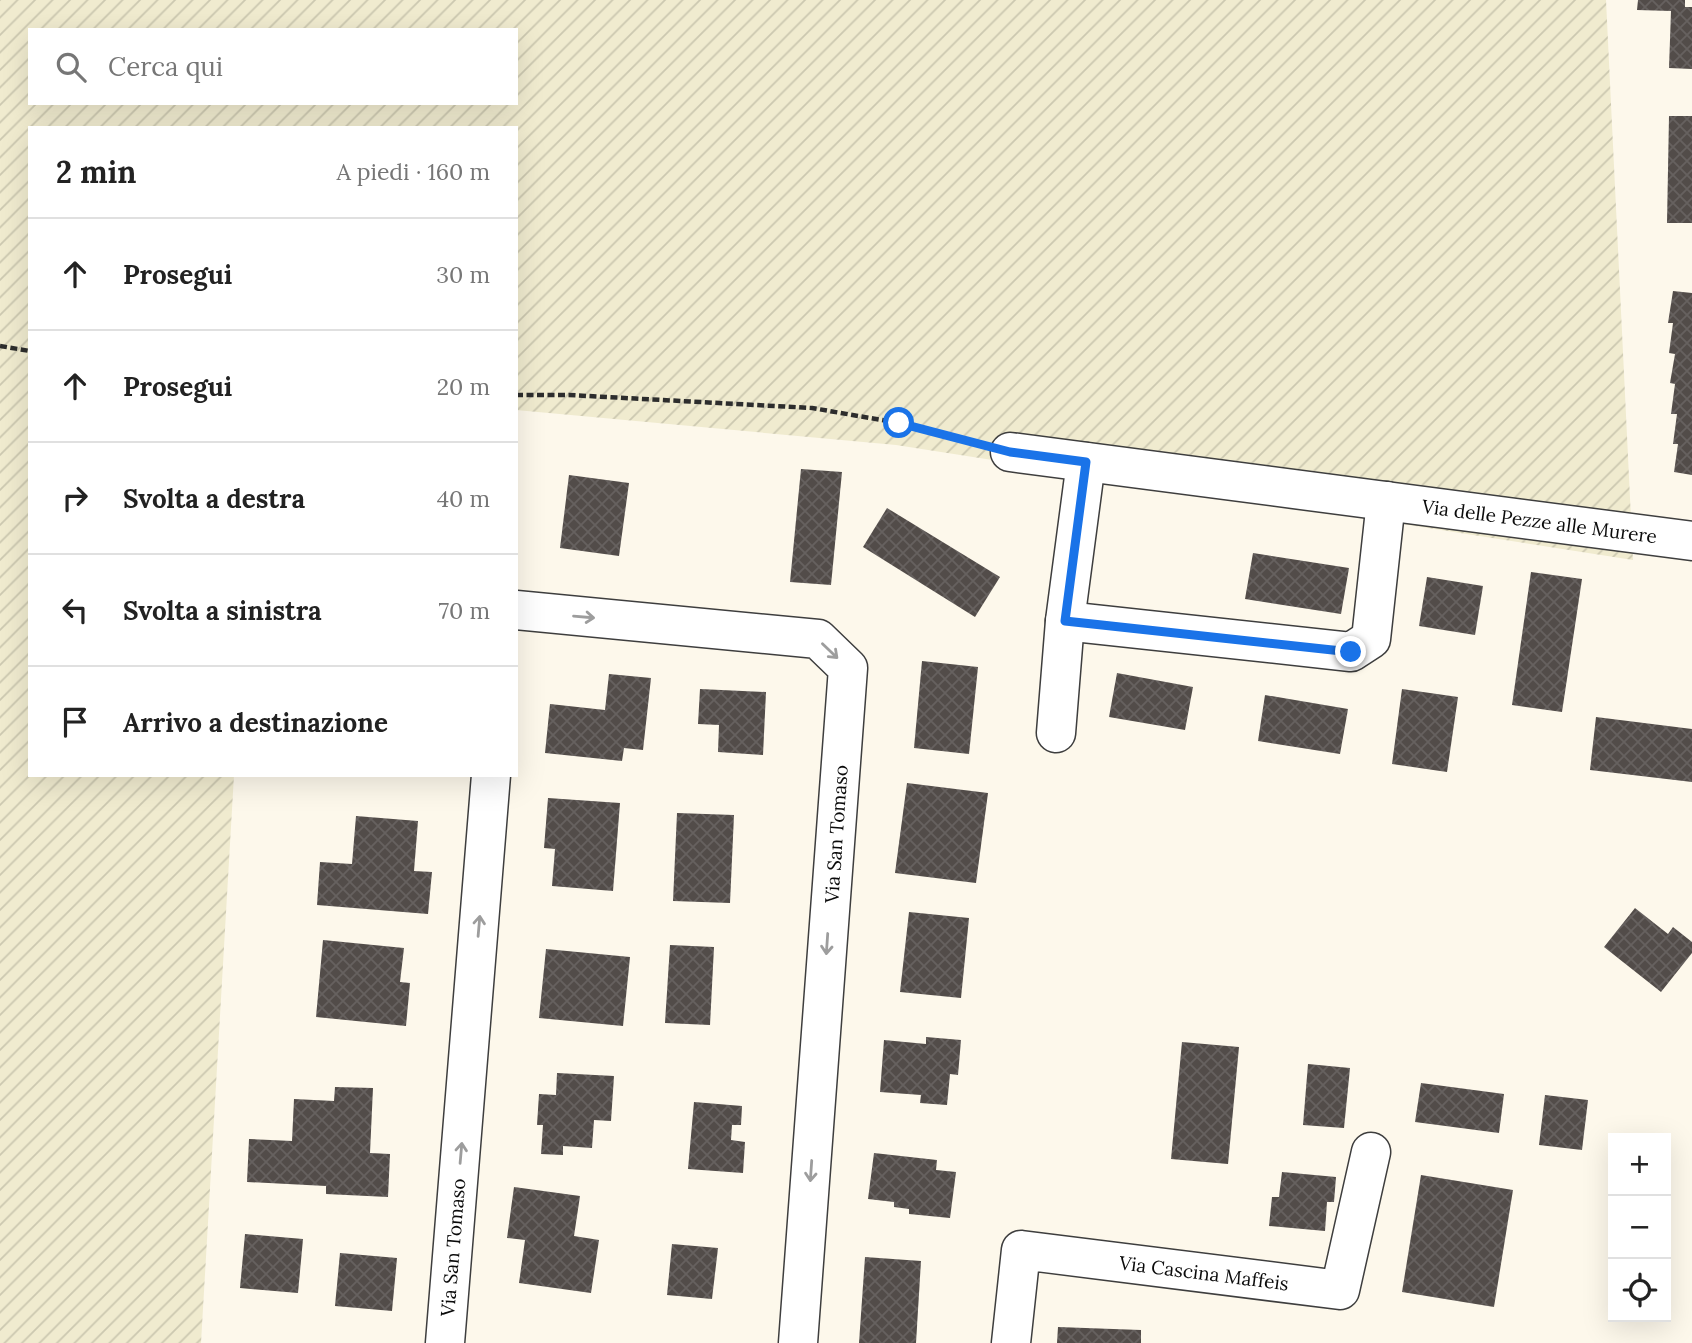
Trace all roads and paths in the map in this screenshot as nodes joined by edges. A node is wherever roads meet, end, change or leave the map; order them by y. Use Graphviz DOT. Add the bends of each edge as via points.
graph roads {
  1 [pos="0,346"];
  2 [pos="28,351"];
  3 [pos="518,395"];
  4 [pos="1010,452"];
  5 [pos="1086,462"];
  6 [pos="1386,501"];
  7 [pos="1692,541"];
  8 [pos="518,610"];
  9 [pos="1065,621"];
  10 [pos="1056,733"];
  11 [pos="491,777"];
  12 [pos="1371,1152"];
  13 [pos="445,1343"];
  14 [pos="798,1343"];
  15 [pos="1011,1343"];
  1 -- 2 [label="path"];
  3 -- 4 [label="path" via="812,408 899,423"];
  4 -- 5 [label="street, Via delle Pezze alle Murere"];
  5 -- 6 [label="street, Via delle Pezze alle Murere"];
  5 -- 9 [label="street"];
  6 -- 7 [label="street, Via delle Pezze alle Murere"];
  6 -- 9 [label="street" via="1371,639 1351,652"];
  8 -- 14 [label="street, Via San Tomaso, one-way" via="818,639 848,668"];
  9 -- 10 [label="street"];
  13 -- 11 [label="street, Via San Tomaso, one-way"];
  12 -- 15 [label="street, Via Cascina Maffeis" via="1340,1290 1021,1250"];
}
